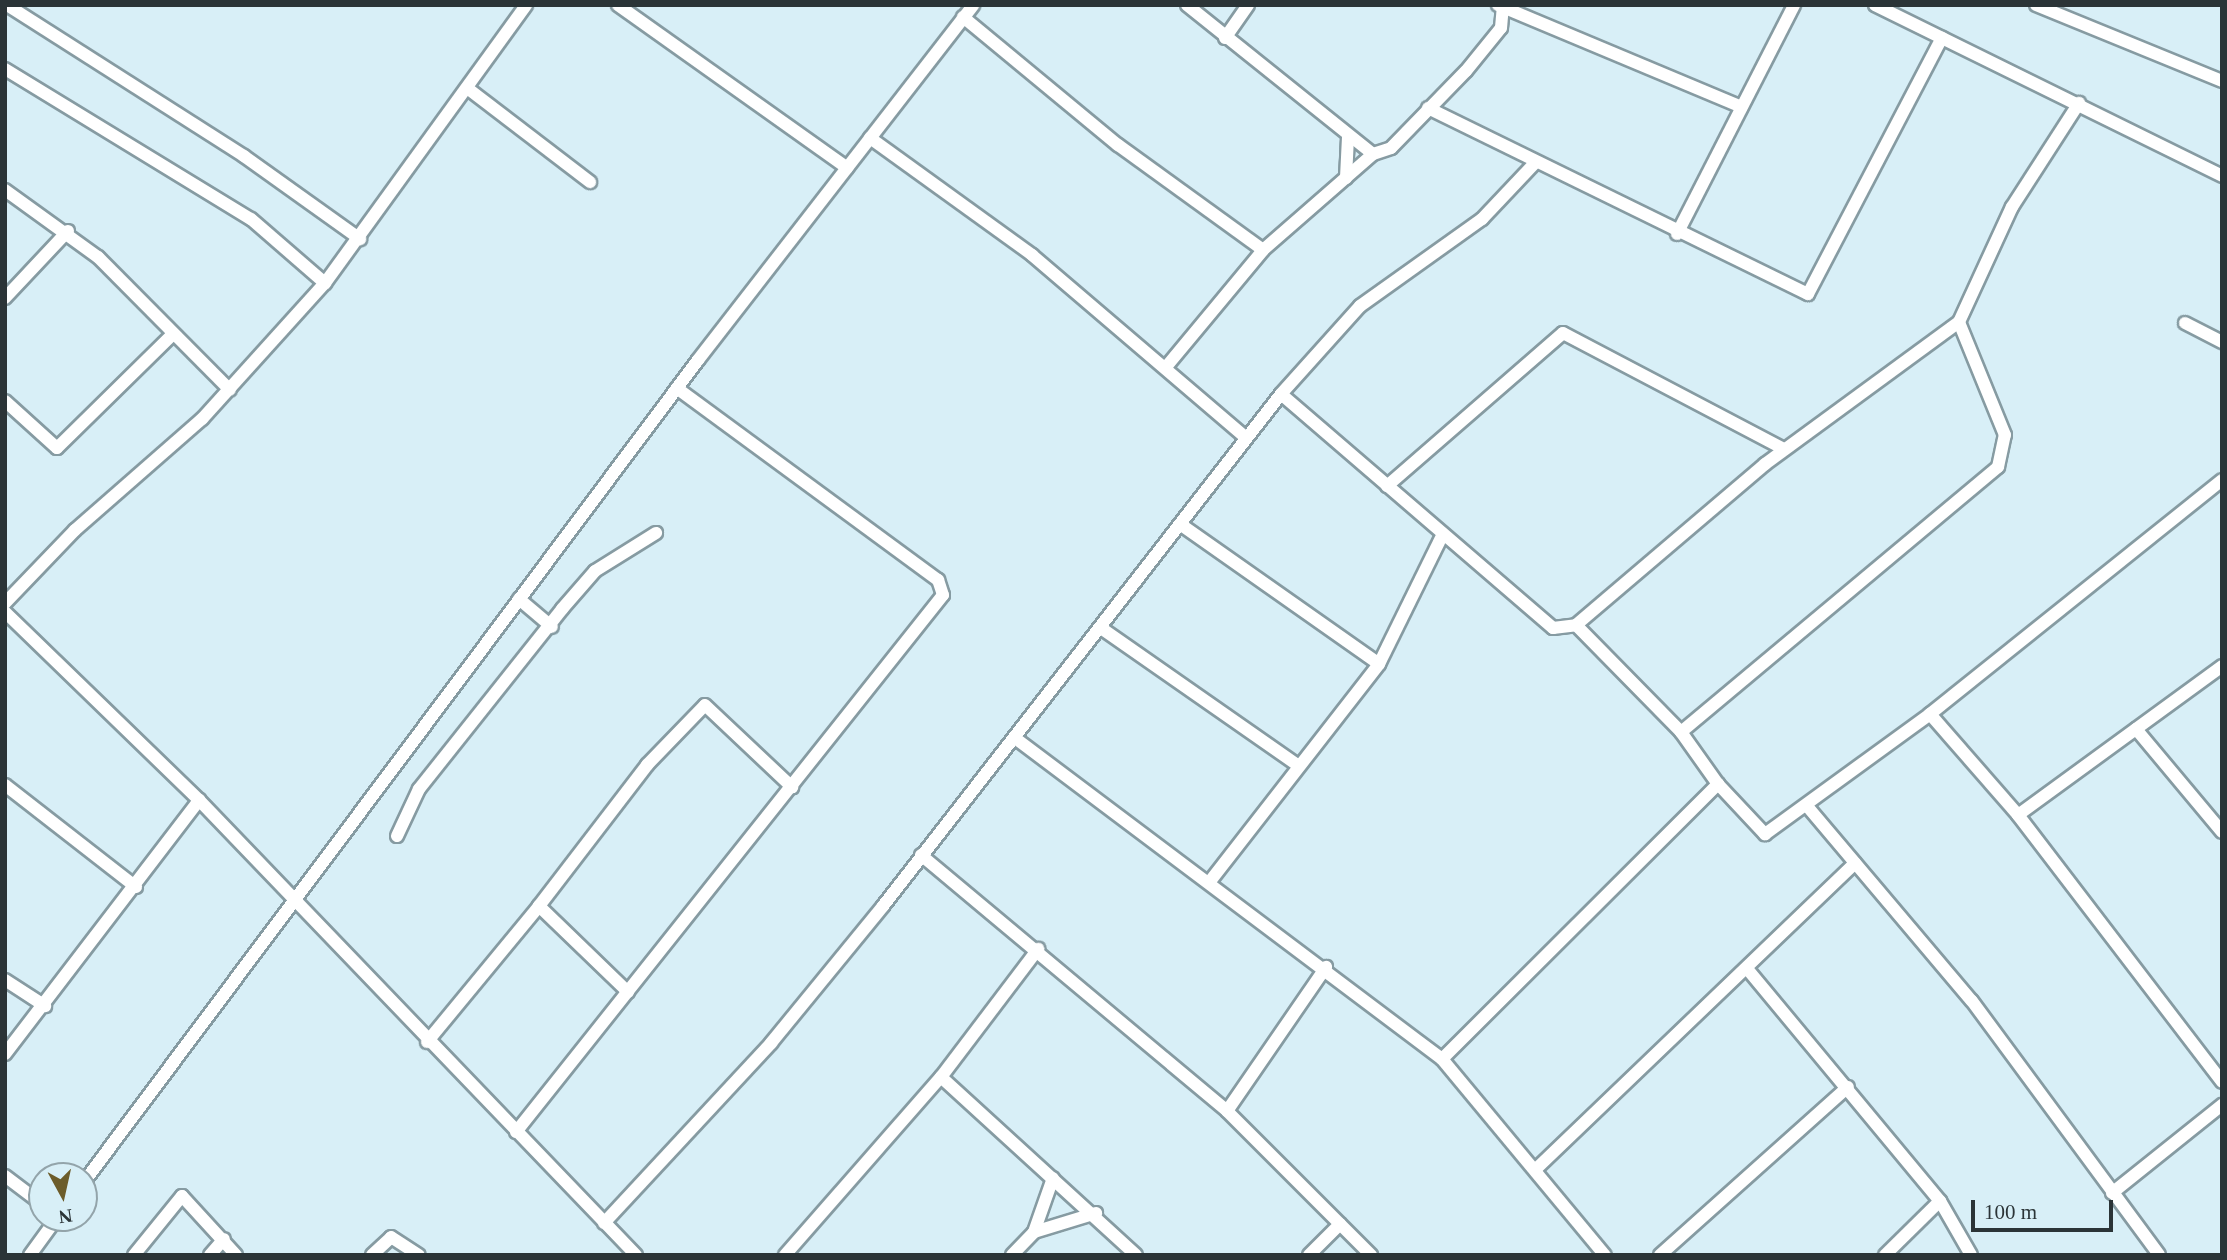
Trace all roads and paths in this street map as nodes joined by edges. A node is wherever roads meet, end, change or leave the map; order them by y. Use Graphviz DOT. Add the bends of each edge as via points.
graph roads {
  1 [pos="7,5"];
  2 [pos="526,5"];
  3 [pos="618,5"];
  4 [pos="972,5"];
  5 [pos="1187,5"];
  6 [pos="1248,5"];
  7 [pos="1794,5"];
  8 [pos="1875,5"];
  9 [pos="2036,5"];
  10 [pos="1500,6"];
  11 [pos="963,17"];
  12 [pos="1225,38"];
  13 [pos="1942,38"];
  14 [pos="5,69"];
  15 [pos="2222,81"];
  16 [pos="467,88"];
  17 [pos="2079,103"];
  18 [pos="1742,107"];
  19 [pos="1428,108"];
  20 [pos="1348,137"];
  21 [pos="870,138"];
  22 [pos="1373,154"];
  23 [pos="1535,163"];
  24 [pos="847,168"];
  25 [pos="2222,176"];
  26 [pos="1346,178"];
  27 [pos="590,182"];
  28 [pos="5,190"];
  29 [pos="68,231"];
  30 [pos="1677,234"];
  31 [pos="360,239"];
  32 [pos="1263,250"];
  33 [pos="325,283"];
  34 [pos="5,298"];
  35 [pos="1959,322"];
  36 [pos="2185,323"];
  37 [pos="172,335"];
  38 [pos="2222,342"];
  39 [pos="1166,367"];
  40 [pos="677,388"];
  41 [pos="230,390"];
  42 [pos="1281,394"];
  43 [pos="5,401"];
  44 [pos="1243,435"];
  45 [pos="1784,449"];
  46 [pos="2222,480"];
  47 [pos="1387,486"];
  48 [pos="1180,524"];
  49 [pos="656,533"];
  50 [pos="1441,538"];
  51 [pos="519,599"];
  52 [pos="5,603"];
  53 [pos="5,612"];
  54 [pos="1576,625"];
  55 [pos="552,627"];
  56 [pos="1101,628"];
  57 [pos="1379,664"];
  58 [pos="2222,666"];
  59 [pos="1930,714"];
  60 [pos="2136,729"];
  61 [pos="1681,732"];
  62 [pos="1015,738"];
  63 [pos="1299,766"];
  64 [pos="1718,784"];
  65 [pos="5,785"];
  66 [pos="792,787"];
  67 [pos="199,800"];
  68 [pos="1807,806"];
  69 [pos="2018,816"];
  70 [pos="2222,832"];
  71 [pos="397,836"];
  72 [pos="922,855"];
  73 [pos="1855,863"];
  74 [pos="1211,880"];
  75 [pos="136,887"];
  76 [pos="293,901"];
  77 [pos="539,906"];
  78 [pos="1038,949"];
  79 [pos="1326,967"];
  80 [pos="1749,971"];
  81 [pos="5,980"];
  82 [pos="628,992"];
  83 [pos="45,1006"];
  84 [pos="427,1042"];
  85 [pos="5,1054"];
  86 [pos="1442,1059"];
  87 [pos="941,1077"];
  88 [pos="2222,1082"];
  89 [pos="1848,1087"];
  90 [pos="2222,1105"];
  91 [pos="1227,1111"];
  92 [pos="516,1132"];
  93 [pos="98,1163"];
  94 [pos="1536,1169"];
  95 [pos="5,1176"];
  96 [pos="1053,1178"];
  97 [pos="2112,1192"];
  98 [pos="28,1193"];
  99 [pos="1940,1201"];
  100 [pos="1096,1213"];
  101 [pos="604,1223"];
  102 [pos="1340,1224"];
  103 [pos="47,1232"];
  104 [pos="1034,1232"];
  105 [pos="224,1239"];
  106 [pos="631,1253"];
  107 [pos="30,1255"];
  108 [pos="134,1255"];
  109 [pos="210,1255"];
  110 [pos="236,1255"];
  111 [pos="372,1255"];
  112 [pos="419,1255"];
  113 [pos="785,1255"];
  114 [pos="1012,1255"];
  115 [pos="1136,1255"];
  116 [pos="1309,1255"];
  117 [pos="1371,1255"];
  118 [pos="1605,1255"];
  119 [pos="1660,1255"];
  120 [pos="1885,1255"];
  121 [pos="1972,1255"];
  122 [pos="2159,1255"];
  1 -- 31 [label="street" via="244,156"];
  2 -- 16 [label="street"];
  3 -- 24 [label="street"];
  4 -- 11 [label="street"];
  5 -- 12 [label="street"];
  6 -- 12 [label="street"];
  7 -- 18 [label="street"];
  8 -- 13 [label="street"];
  9 -- 15 [label="street"];
  10 -- 18 [label="street"];
  10 -- 19 [label="street" via="1501,28"];
  11 -- 21 [label="street"];
  11 -- 32 [label="street" via="1118,145"];
  12 -- 20 [label="street"];
  13 -- 17 [label="street"];
  13 -- 30 [label="street" via="1813,292 1800,295"];
  14 -- 33 [label="street" via="251,219"];
  16 -- 27 [label="street"];
  16 -- 31 [label="street"];
  17 -- 25 [label="street"];
  17 -- 35 [label="street" via="2012,207"];
  18 -- 30 [label="street"];
  19 -- 22 [label="street" via="1391,148"];
  19 -- 23 [label="street"];
  20 -- 22 [label="street"];
  20 -- 26 [label="street"];
  21 -- 24 [label="street"];
  21 -- 39 [label="street" via="1032,255"];
  22 -- 26 [label="street"];
  23 -- 30 [label="street"];
  23 -- 42 [label="street" via="1482,219 1360,306"];
  24 -- 40 [label="street"];
  26 -- 32 [label="street"];
  28 -- 29 [label="street"];
  29 -- 34 [label="street"];
  29 -- 37 [label="street"];
  31 -- 33 [label="street"];
  32 -- 39 [label="street"];
  33 -- 41 [label="street"];
  35 -- 45 [label="street"];
  35 -- 61 [label="street" via="2005,435 1997,467"];
  36 -- 38 [label="street"];
  37 -- 41 [label="street"];
  37 -- 43 [label="street" via="57,448"];
  39 -- 44 [label="street"];
  40 -- 51 [label="street"];
  40 -- 66 [label="street" via="824,492 943,587 936,608"];
  41 -- 52 [label="street"];
  42 -- 44 [label="street"];
  42 -- 47 [label="street"];
  44 -- 48 [label="street"];
  45 -- 47 [label="street" via="1563,334"];
  45 -- 54 [label="street"];
  46 -- 59 [label="street"];
  47 -- 50 [label="street"];
  48 -- 56 [label="street"];
  48 -- 57 [label="street"];
  49 -- 55 [label="street" via="595,571"];
  50 -- 54 [label="street" via="1553,628"];
  50 -- 57 [label="street"];
  51 -- 55 [label="street"];
  51 -- 76 [label="street"];
  53 -- 67 [label="street"];
  54 -- 61 [label="street"];
  55 -- 71 [label="street" via="419,789"];
  56 -- 62 [label="street"];
  56 -- 63 [label="street"];
  57 -- 63 [label="street"];
  58 -- 60 [label="street"];
  59 -- 68 [label="street"];
  59 -- 69 [label="street"];
  60 -- 69 [label="street"];
  60 -- 70 [label="street"];
  61 -- 64 [label="street"];
  62 -- 72 [label="street"];
  62 -- 74 [label="street"];
  63 -- 74 [label="street"];
  64 -- 68 [label="street" via="1765,834"];
  64 -- 86 [label="street"];
  65 -- 75 [label="street"];
  66 -- 77 [label="street" via="705,705 656,755"];
  66 -- 82 [label="street"];
  67 -- 75 [label="street"];
  67 -- 76 [label="street"];
  68 -- 73 [label="street"];
  69 -- 88 [label="street"];
  72 -- 78 [label="street"];
  72 -- 101 [label="street" via="771,1043"];
  73 -- 80 [label="street"];
  73 -- 97 [label="street" via="1972,1001"];
  74 -- 79 [label="street"];
  75 -- 83 [label="street"];
  76 -- 84 [label="street"];
  76 -- 93 [label="street"];
  77 -- 82 [label="street"];
  77 -- 84 [label="street"];
  78 -- 87 [label="street"];
  78 -- 91 [label="street"];
  79 -- 86 [label="street"];
  79 -- 91 [label="street"];
  80 -- 89 [label="street"];
  80 -- 94 [label="street"];
  81 -- 83 [label="street"];
  82 -- 92 [label="street"];
  83 -- 85 [label="street"];
  84 -- 92 [label="street"];
  86 -- 94 [label="street"];
  87 -- 96 [label="street"];
  87 -- 113 [label="street"];
  89 -- 99 [label="street"];
  89 -- 119 [label="street"];
  90 -- 97 [label="street"];
  91 -- 102 [label="street"];
  92 -- 101 [label="street"];
  94 -- 118 [label="street"];
  95 -- 98 [label="street"];
  96 -- 100 [label="street"];
  96 -- 104 [label="street"];
  97 -- 122 [label="street"];
  99 -- 120 [label="street"];
  99 -- 121 [label="street"];
  100 -- 104 [label="street"];
  100 -- 115 [label="street"];
  101 -- 106 [label="street"];
  102 -- 116 [label="street"];
  102 -- 117 [label="street"];
  103 -- 107 [label="street"];
  104 -- 114 [label="street"];
  105 -- 108 [label="street" via="182,1196"];
  105 -- 109 [label="street"];
  105 -- 110 [label="street"];
  111 -- 112 [label="street" via="391,1237"];
}
